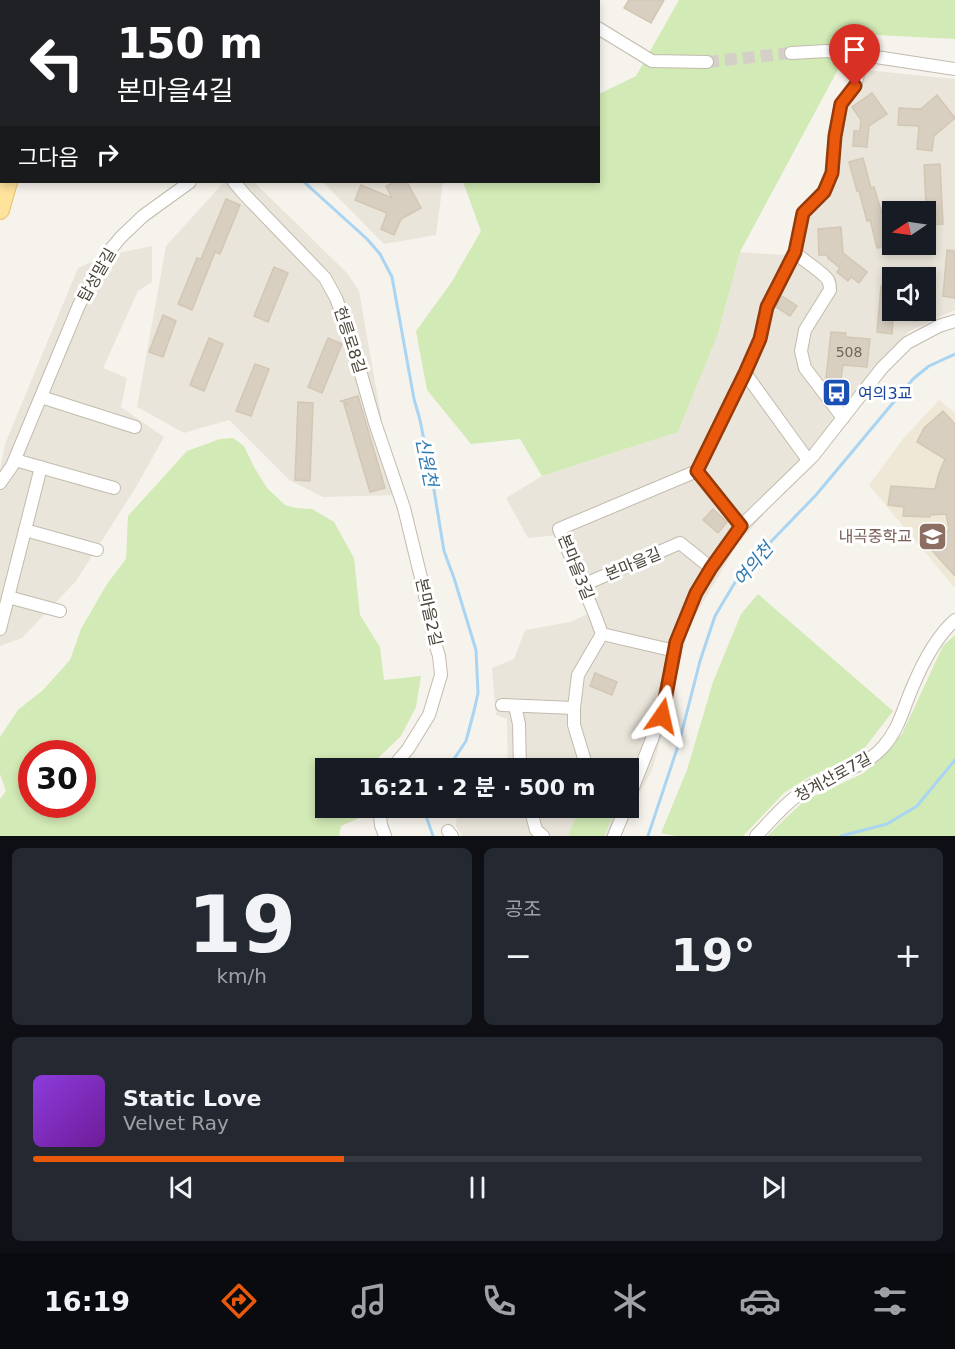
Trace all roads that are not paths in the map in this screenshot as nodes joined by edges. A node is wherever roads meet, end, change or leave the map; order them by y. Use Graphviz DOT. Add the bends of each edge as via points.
graph roads {
  1 [pos="600,29"];
  2 [pos="791,53"];
  3 [pos="863,55"];
  4 [pos="707,62"];
  5 [pos="955,69"];
  6 [pos="0,118"];
  7 [pos="0,132"];
  8 [pos="8,183"];
  9 [pos="189,183"];
  10 [pos="235,183"];
  11 [pos="0,210"];
  12 [pos="795,252"];
  13 [pos="955,321"];
  14 [pos="745,373"];
  15 [pos="41,398"];
  16 [pos="843,418"];
  17 [pos="135,427"];
  18 [pos="15,460"];
  19 [pos="808,460"];
  20 [pos="41,468"];
  21 [pos="692,474"];
  22 [pos="0,483"];
  23 [pos="114,488"];
  24 [pos="741,526"];
  25 [pos="26,530"];
  26 [pos="409,530"];
  27 [pos="97,550"];
  28 [pos="711,568"];
  29 [pos="583,585"];
  30 [pos="8,597"];
  31 [pos="60,611"];
  32 [pos="955,620"];
  33 [pos="0,629"];
  34 [pos="602,633"];
  35 [pos="673,651"];
  36 [pos="502,705"];
  37 [pos="515,706"];
  38 [pos="574,708"];
  39 [pos="401,758"];
  40 [pos="520,758"];
  41 [pos="584,758"];
  42 [pos="639,772"];
  43 [pos="380,818"];
  44 [pos="533,818"];
  45 [pos="621,818"];
  46 [pos="385,836"];
  47 [pos="543,836"];
  48 [pos="614,836"];
  49 [pos="756,836"];
  1 -- 4 [label="street" via="652,61"];
  2 -- 3 [label="street"];
  3 -- 5 [label="street"];
  3 -- 12 [label="street" via="855,86 841,104 832,173 824,192 803,213"];
  6 -- 7 [label="lane"];
  8 -- 11 [label="main road"];
  9 -- 15 [label="street, 탑성말길" via="143,216 105,256 79,305"];
  10 -- 26 [label="street, 헌릉로8길" via="324,278 336,298"];
  12 -- 14 [label="street" via="767,307 760,339"];
  12 -- 16 [label="street" via="830,284 805,330 801,351 805,368"];
  13 -- 16 [label="street" via="907,343"];
  14 -- 19 [label="street"];
  14 -- 21 [label="street"];
  15 -- 17 [label="street"];
  15 -- 18 [label="street, 탑성말길"];
  16 -- 19 [label="street"];
  18 -- 20 [label="street"];
  18 -- 22 [label="street, 탑성말길"];
  19 -- 24 [label="street"];
  20 -- 23 [label="street"];
  20 -- 25 [label="street"];
  21 -- 24 [label="street"];
  21 -- 29 [label="street, 본마을3길" via="559,529"];
  24 -- 28 [label="street"];
  25 -- 27 [label="street"];
  25 -- 30 [label="street"];
  26 -- 39 [label="street, 본마을2길" via="441,675 429,715"];
  28 -- 29 [label="street, 본마을길" via="680,543"];
  28 -- 35 [label="street" via="696,593"];
  29 -- 34 [label="street, 본마을3길"];
  30 -- 31 [label="street"];
  30 -- 33 [label="street"];
  32 -- 49 [label="street, 청계산로7길" via="930,652 896,730 882,749 859,766 816,783 787,803"];
  34 -- 35 [label="street"];
  34 -- 38 [label="street" via="578,675"];
  35 -- 42 [label="street" via="662,716"];
  36 -- 37 [label="street"];
  37 -- 38 [label="street"];
  37 -- 40 [label="street"];
  38 -- 41 [label="street" via="574,725"];
  43 -- 46 [label="street"];
  44 -- 47 [label="street" via="536,830"];
  45 -- 48 [label="street"];
}
